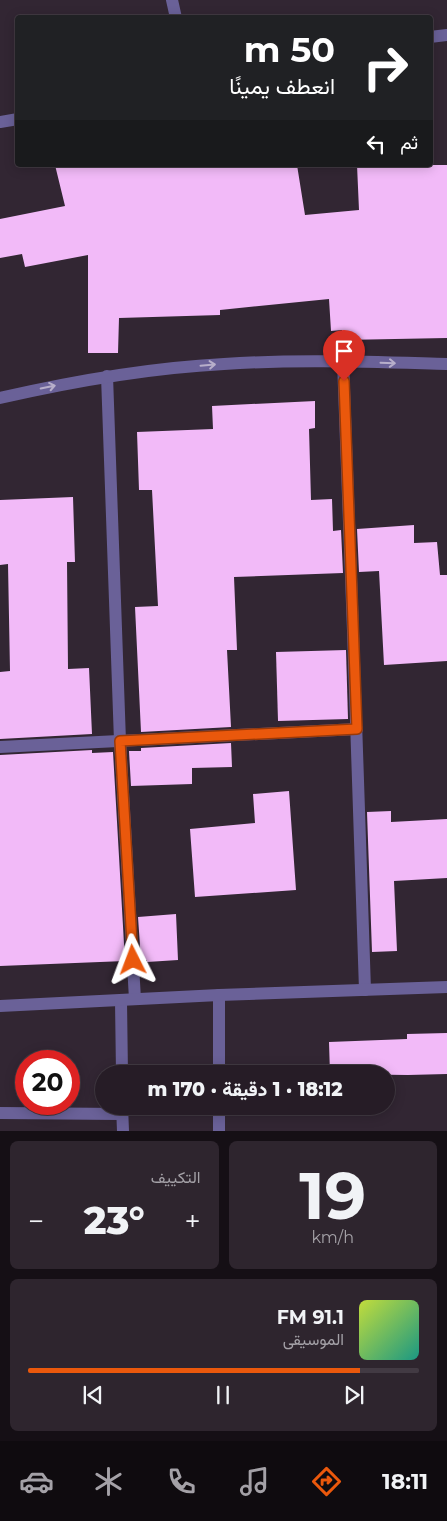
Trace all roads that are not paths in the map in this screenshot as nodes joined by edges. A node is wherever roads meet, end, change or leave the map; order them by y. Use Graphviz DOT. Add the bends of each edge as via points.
graph roads {
  1 [pos="172,0"];
  2 [pos="175,15"];
  3 [pos="447,35"];
  4 [pos="433,37"];
  5 [pos="15,120"];
  6 [pos="0,122"];
  7 [pos="343,362"];
  8 [pos="447,364"];
  9 [pos="108,376"];
  10 [pos="0,398"];
  11 [pos="357,729"];
  12 [pos="120,741"];
  13 [pos="0,747"];
  14 [pos="447,987"];
  15 [pos="365,990"];
  16 [pos="219,995"];
  17 [pos="135,999"];
  18 [pos="121,1000"];
  19 [pos="0,1006"];
  20 [pos="122,1065"];
  21 [pos="219,1065"];
  22 [pos="95,1111"];
  23 [pos="0,1113"];
  24 [pos="122,1115"];
  25 [pos="219,1115"];
  26 [pos="123,1131"];
  27 [pos="219,1131"];
  1 -- 2 [label="street"];
  3 -- 4 [label="street"];
  5 -- 6 [label="street"];
  7 -- 8 [label="street, one-way"];
  9 -- 7 [label="street, one-way" via="223,364"];
  7 -- 11 [label="street"];
  10 -- 9 [label="street, one-way"];
  9 -- 12 [label="street"];
  11 -- 12 [label="street"];
  11 -- 15 [label="street"];
  12 -- 13 [label="street"];
  12 -- 17 [label="street"];
  14 -- 15 [label="street"];
  15 -- 16 [label="street"];
  16 -- 17 [label="street"];
  16 -- 21 [label="street"];
  17 -- 18 [label="street"];
  18 -- 19 [label="street"];
  18 -- 20 [label="street"];
  22 -- 23 [label="street"];
  24 -- 26 [label="street"];
  25 -- 27 [label="street"];
}
